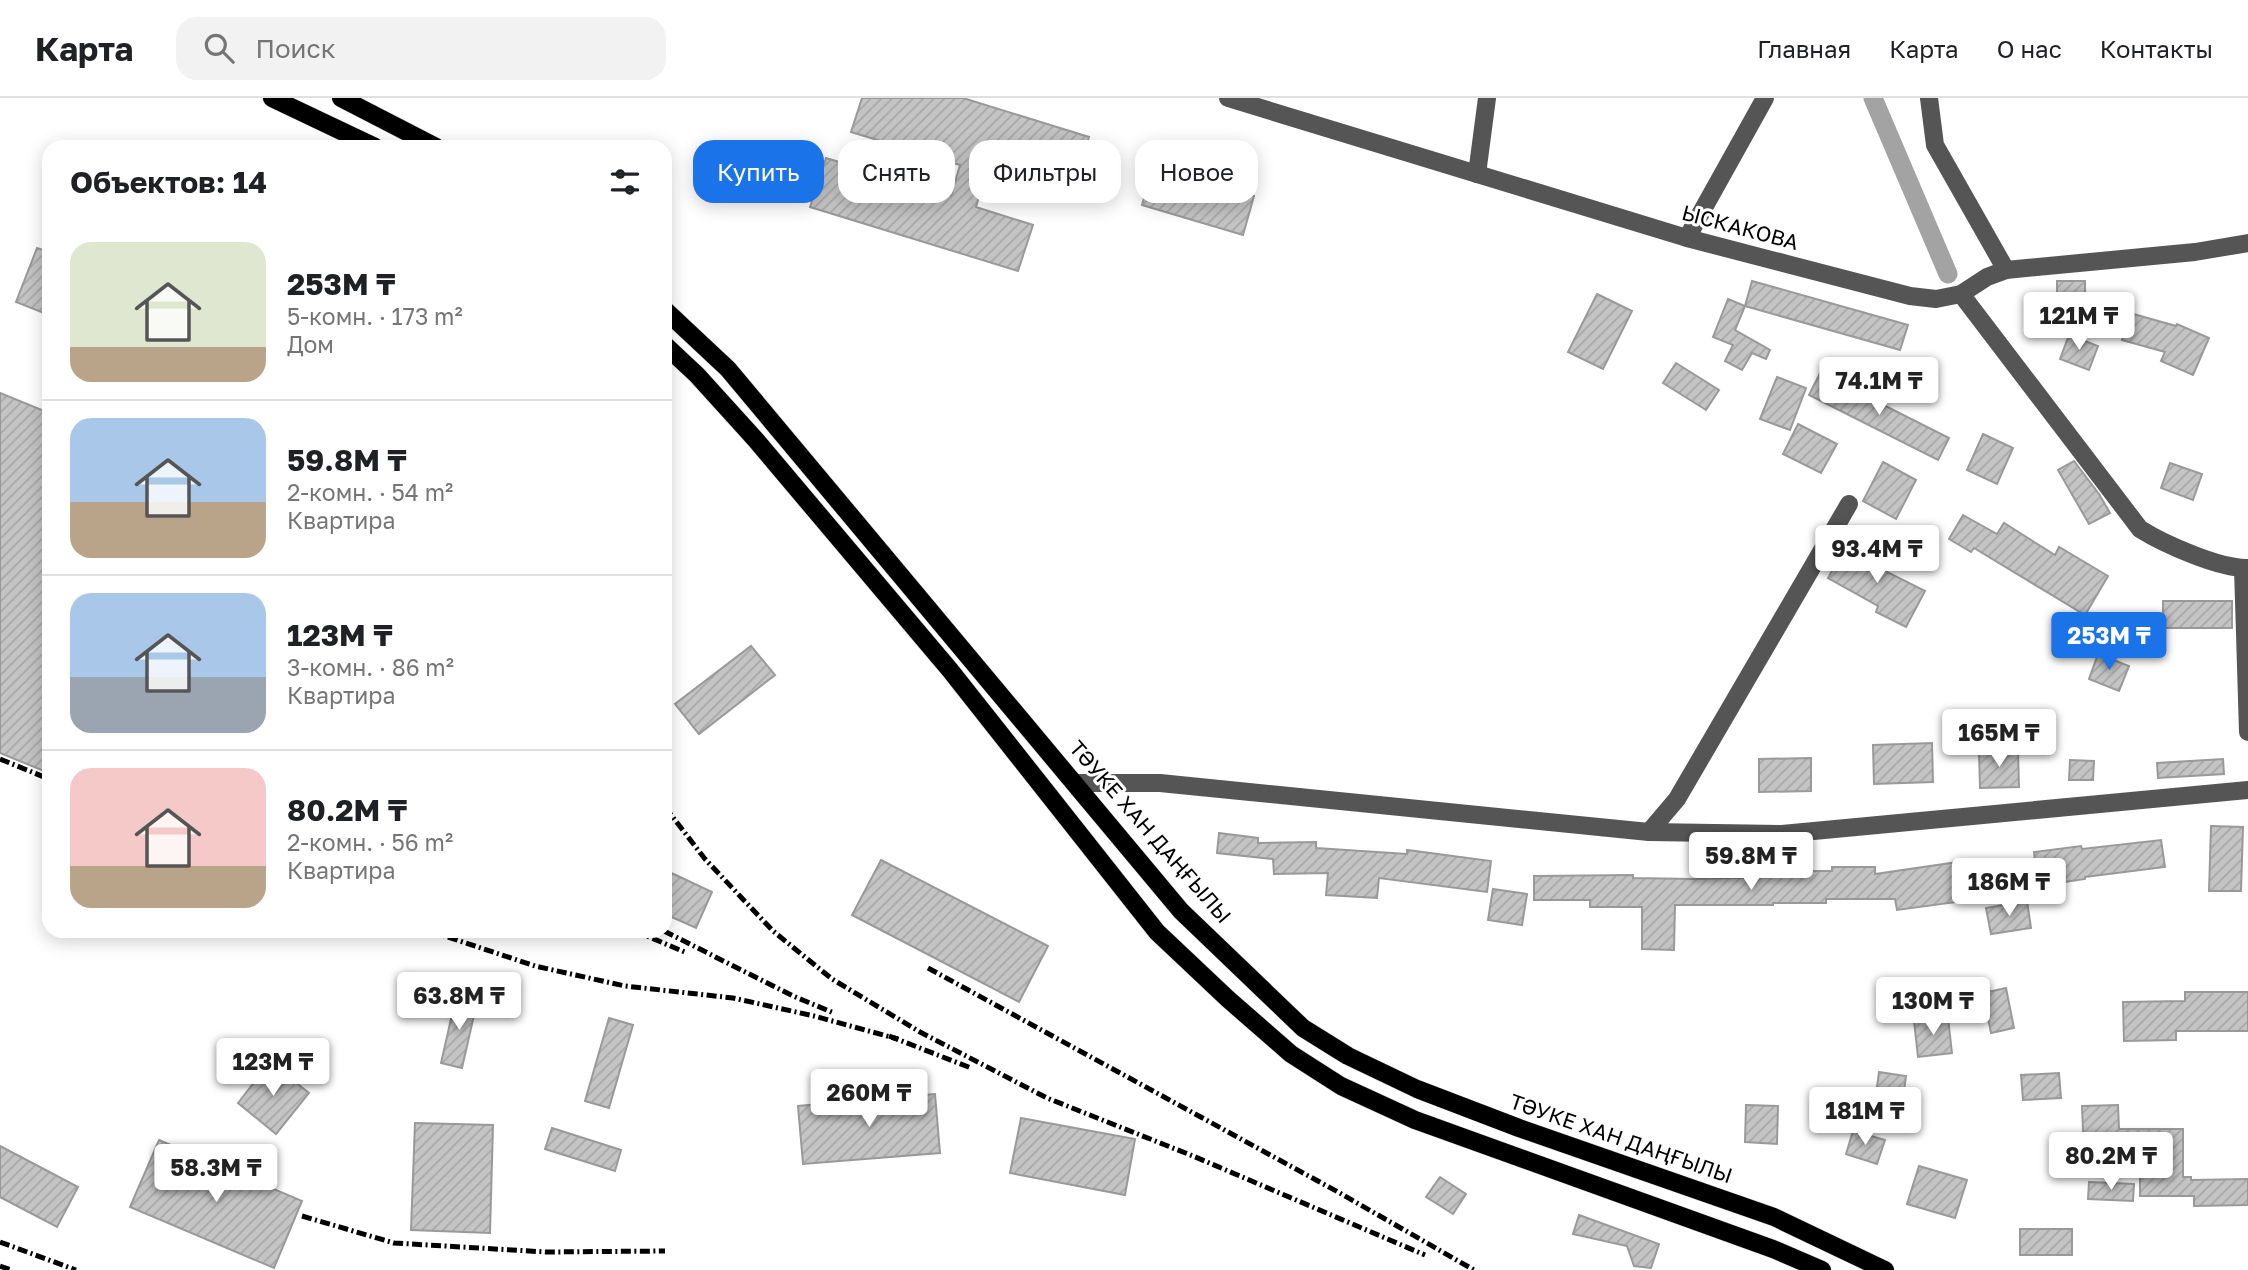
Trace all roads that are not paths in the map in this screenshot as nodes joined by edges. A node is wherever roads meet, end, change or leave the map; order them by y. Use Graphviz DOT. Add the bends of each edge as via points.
graph roads {
  1 [pos="272,98"];
  2 [pos="341,98"];
  3 [pos="1228,98"];
  4 [pos="1487,98"];
  5 [pos="1765,98"];
  6 [pos="1929,98"];
  7 [pos="360,140"];
  8 [pos="422,140"];
  9 [pos="1477,174"];
  10 [pos="1687,238"];
  11 [pos="2248,243"];
  12 [pos="2006,270"];
  13 [pos="1961,294"];
  14 [pos="672,316"];
  15 [pos="672,352"];
  16 [pos="1849,504"];
  17 [pos="2246,568"];
  18 [pos="968,654"];
  19 [pos="950,670"];
  20 [pos="2248,732"];
  21 [pos="1077,783"];
  22 [pos="2248,790"];
  23 [pos="1649,832"];
  24 [pos="1181,911"];
  25 [pos="1157,932"];
  26 [pos="1822,1270"];
  27 [pos="1885,1270"];
  1 -- 7 [label="main road"];
  2 -- 8 [label="main road"];
  3 -- 9 [label="street, ЫСКАКОВА"];
  4 -- 9 [label="street"];
  5 -- 10 [label="street"];
  6 -- 12 [label="street" via="1935,145"];
  9 -- 10 [label="street, ЫСКАКОВА"];
  10 -- 13 [label="street, ЫСКАКОВА" via="1910,296 1936,299"];
  11 -- 12 [label="street, ЫСКАКОВА"];
  12 -- 13 [label="street, ЫСКАКОВА"];
  13 -- 17 [label="street" via="2140,529 2188,553"];
  14 -- 18 [label="main road, ТӘУКЕ ХАН ДАҢҒЫЛЫ" via="729,369"];
  15 -- 19 [label="main road" via="755,439"];
  16 -- 23 [label="street" via="1677,799"];
  17 -- 20 [label="street"];
  18 -- 19 [label="main road"];
  18 -- 21 [label="main road, ТӘУКЕ ХАН ДАҢҒЫЛЫ"];
  19 -- 25 [label="main road"];
  21 -- 23 [label="street" via="1160,783"];
  21 -- 24 [label="main road, ТӘУКЕ ХАН ДАҢҒЫЛЫ"];
  22 -- 23 [label="street" via="1782,834"];
  24 -- 25 [label="main road"];
  24 -- 27 [label="main road, ТӘУКЕ ХАН ДАҢҒЫЛЫ" via="1303,1028 1348,1056 1455,1104 1774,1217"];
  25 -- 26 [label="main road" via="1291,1054 1341,1086 1415,1120"];
}
